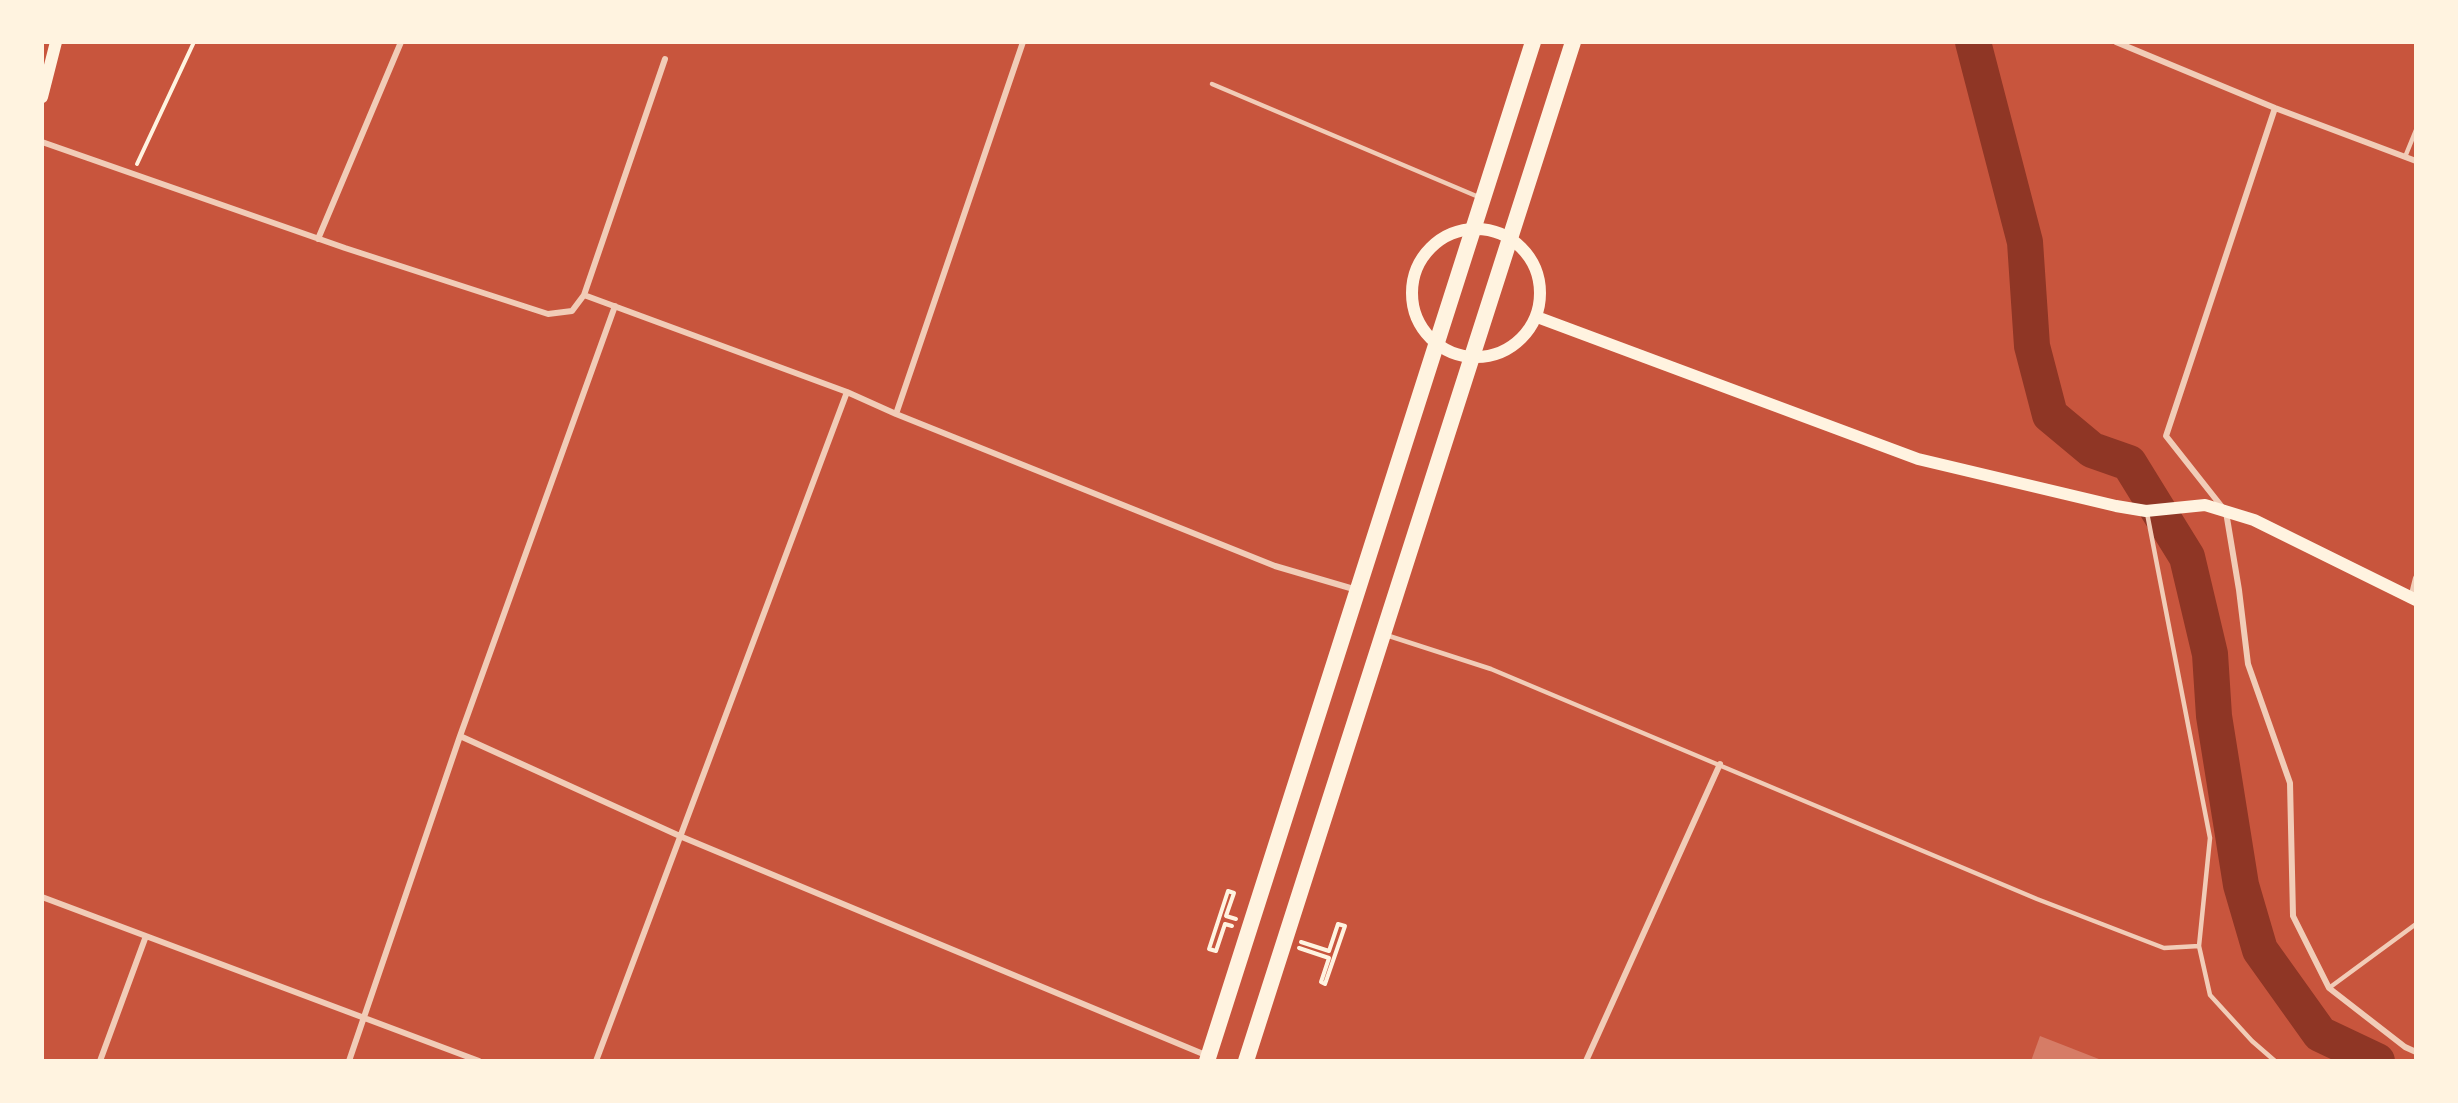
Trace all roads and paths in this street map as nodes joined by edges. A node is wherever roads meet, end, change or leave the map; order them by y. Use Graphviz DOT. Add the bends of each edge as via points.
graph roads {
  1 [pos="56,42"];
  2 [pos="194,42"];
  3 [pos="400,42"];
  4 [pos="1023,42"];
  5 [pos="1533,42"];
  6 [pos="1573,42"];
  7 [pos="2116,42"];
  8 [pos="665,59"];
  9 [pos="1212,84"];
  10 [pos="42,97"];
  11 [pos="2275,108"];
  12 [pos="2416,130"];
  13 [pos="42,142"];
  14 [pos="2405,157"];
  15 [pos="2416,161"];
  16 [pos="132,174"];
  17 [pos="1483,199"];
  18 [pos="1473,229"];
  19 [pos="1510,238"];
  20 [pos="318,239"];
  21 [pos="584,295"];
  22 [pos="615,306"];
  23 [pos="1537,317"];
  24 [pos="1437,343"];
  25 [pos="1472,356"];
  26 [pos="847,392"];
  27 [pos="896,414"];
  28 [pos="2147,511"];
  29 [pos="2226,512"];
  30 [pos="2416,578"];
  31 [pos="1357,591"];
  32 [pos="2414,599"];
  33 [pos="1383,634"];
  34 [pos="460,736"];
  35 [pos="1720,765"];
  36 [pos="681,837"];
  37 [pos="42,897"];
  38 [pos="1226,916"];
  39 [pos="1225,924"];
  40 [pos="2416,924"];
  41 [pos="146,936"];
  42 [pos="1286,937"];
  43 [pos="2199,946"];
  44 [pos="1329,958"];
  45 [pos="2329,988"];
  46 [pos="365,1018"];
  47 [pos="2416,1052"];
  48 [pos="1207,1059"];
  49 [pos="100,1061"];
  50 [pos="350,1061"];
  51 [pos="479,1061"];
  52 [pos="596,1061"];
  53 [pos="1246,1061"];
  54 [pos="1586,1061"];
  55 [pos="2275,1061"];
  1 -- 10 [label="main road"];
  2 -- 16 [label="path"];
  3 -- 20 [label="street"];
  4 -- 27 [label="street"];
  5 -- 17 [label="highway"];
  6 -- 19 [label="highway"];
  7 -- 11 [label="street"];
  8 -- 21 [label="street"];
  9 -- 17 [label="lane"];
  11 -- 14 [label="street"];
  11 -- 29 [label="street" via="2166,436"];
  12 -- 14 [label="lane"];
  13 -- 16 [label="street"];
  14 -- 15 [label="street"];
  16 -- 20 [label="street"];
  17 -- 18 [label="highway"];
  18 -- 19 [label="main road"];
  18 -- 24 [label="highway"];
  18 -- 24 [label="main road" via="1449,235 1431,247 1418,264 1411,284 1419,326"];
  19 -- 23 [label="main road" via="1535,264 1541,299"];
  19 -- 25 [label="highway"];
  20 -- 21 [label="street" via="548,314 572,311"];
  21 -- 22 [label="street"];
  22 -- 26 [label="street"];
  22 -- 34 [label="street"];
  23 -- 25 [label="main road" via="1527,334 1511,348 1492,356"];
  23 -- 28 [label="main road" via="1918,459"];
  24 -- 25 [label="main road"];
  24 -- 31 [label="highway"];
  25 -- 33 [label="highway"];
  26 -- 27 [label="street"];
  26 -- 36 [label="street"];
  27 -- 31 [label="street" via="1275,566"];
  28 -- 29 [label="main road" via="2205,505"];
  28 -- 43 [label="lane" via="2210,838"];
  29 -- 32 [label="main road" via="2253,520"];
  29 -- 45 [label="street" via="2248,664 2290,783 2293,916"];
  30 -- 32 [label="street"];
  31 -- 48 [label="highway"];
  33 -- 35 [label="lane" via="1491,669"];
  33 -- 42 [label="highway"];
  34 -- 36 [label="street"];
  34 -- 46 [label="street"];
  35 -- 43 [label="lane" via="2037,899 2164,948"];
  35 -- 54 [label="street"];
  36 -- 48 [label="street"];
  36 -- 52 [label="street"];
  37 -- 41 [label="street"];
  38 -- 39 [label="path" via="1234,893 1228,891 1209,949 1216,951"];
  40 -- 45 [label="lane"];
  41 -- 46 [label="street"];
  41 -- 49 [label="street"];
  42 -- 44 [label="path" via="1329,951 1338,924 1345,926 1325,984 1321,982"];
  42 -- 53 [label="highway"];
  43 -- 55 [label="lane" via="2210,995"];
  45 -- 47 [label="street"];
  46 -- 50 [label="street"];
  46 -- 51 [label="street"];
}
